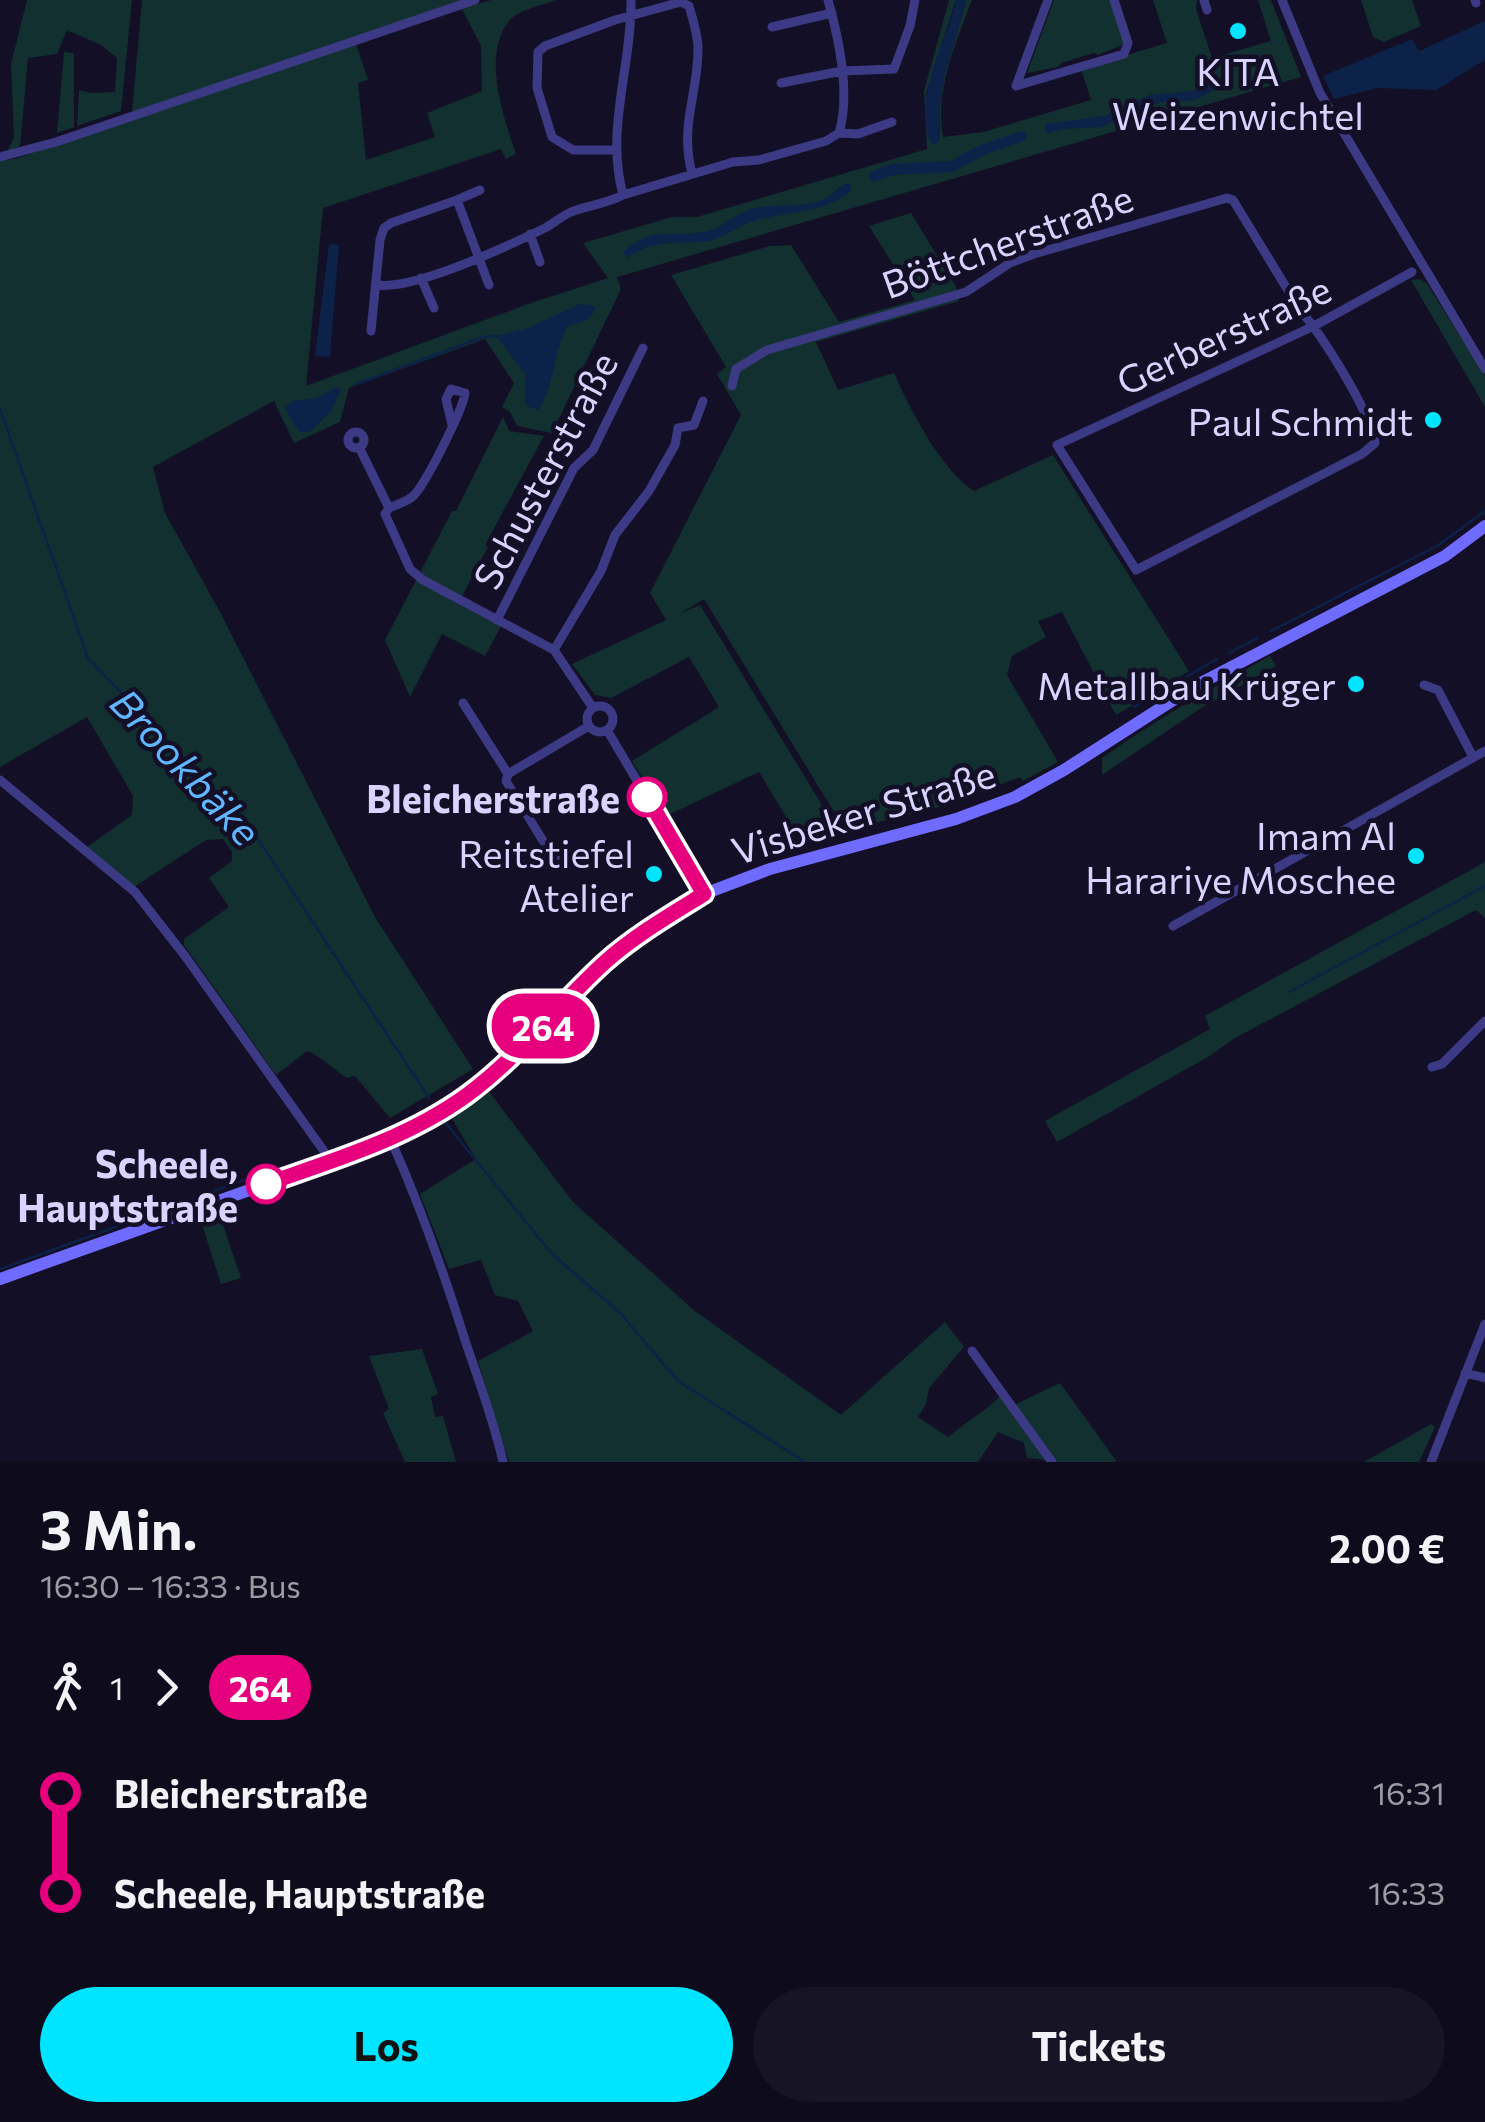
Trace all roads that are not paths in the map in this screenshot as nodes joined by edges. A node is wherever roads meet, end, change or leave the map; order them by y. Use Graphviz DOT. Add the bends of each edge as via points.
graph roads {
  1 [pos="474,0"];
  2 [pos="631,0"];
  3 [pos="828,0"];
  4 [pos="904,0"];
  5 [pos="1048,0"];
  6 [pos="1114,0"];
  7 [pos="1282,0"];
  8 [pos="914,4"];
  9 [pos="832,13"];
  10 [pos="631,16"];
  11 [pos="772,27"];
  12 [pos="842,71"];
  13 [pos="782,83"];
  14 [pos="892,122"];
  15 [pos="839,133"];
  16 [pos="614,150"];
  17 [pos="0,157"];
  18 [pos="692,174"];
  19 [pos="480,190"];
  20 [pos="622,194"];
  21 [pos="457,200"];
  22 [pos="530,234"];
  23 [pos="479,256"];
  24 [pos="540,262"];
  25 [pos="1412,272"];
  26 [pos="421,278"];
  27 [pos="489,284"];
  28 [pos="377,285"];
  29 [pos="434,308"];
  30 [pos="1314,326"];
  31 [pos="371,332"];
  32 [pos="643,348"];
  33 [pos="1485,369"];
  34 [pos="732,386"];
  35 [pos="704,401"];
  36 [pos="452,426"];
  37 [pos="359,447"];
  38 [pos="389,508"];
  39 [pos="1485,526"];
  40 [pos="497,620"];
  41 [pos="554,650"];
  42 [pos="1424,685"];
  43 [pos="463,703"];
  44 [pos="593,708"];
  45 [pos="589,726"];
  46 [pos="607,730"];
  47 [pos="1485,750"];
  48 [pos="1473,757"];
  49 [pos="508,774"];
  50 [pos="0,780"];
  51 [pos="561,859"];
  52 [pos="704,894"];
  53 [pos="1173,926"];
  54 [pos="1485,1020"];
  55 [pos="1432,1067"];
  56 [pos="390,1138"];
  57 [pos="331,1161"];
  58 [pos="0,1279"];
  59 [pos="1485,1324"];
  60 [pos="972,1351"];
  61 [pos="1465,1374"];
  62 [pos="1485,1378"];
  63 [pos="503,1462"];
  64 [pos="1052,1462"];
  65 [pos="1431,1462"];
  1 -- 17 [label="street"];
  2 -- 10 [label="street"];
  3 -- 9 [label="street"];
  4 -- 8 [label="street"];
  5 -- 6 [label="street" via="1016,86 1124,54 1128,43"];
  7 -- 33 [label="street" via="1320,93"];
  8 -- 12 [label="street" via="894,69"];
  9 -- 11 [label="street"];
  9 -- 12 [label="street"];
  10 -- 16 [label="street"];
  10 -- 16 [label="street" via="545,46 537,55 537,88 552,137 568,149"];
  10 -- 18 [label="street" via="681,2 689,6 698,42 686,134"];
  12 -- 13 [label="street"];
  12 -- 15 [label="street"];
  14 -- 15 [label="street"];
  15 -- 18 [label="street"];
  16 -- 20 [label="street"];
  18 -- 20 [label="street"];
  19 -- 21 [label="street"];
  20 -- 22 [label="street"];
  21 -- 23 [label="street"];
  21 -- 28 [label="street" via="384,228"];
  22 -- 23 [label="street"];
  22 -- 24 [label="street"];
  23 -- 26 [label="street"];
  23 -- 27 [label="street"];
  25 -- 30 [label="street, Gerberstraße"];
  26 -- 28 [label="street"];
  26 -- 29 [label="street"];
  28 -- 31 [label="street"];
  30 -- 30 [label="street, Gerberstraße" via="1376,443 1136,570 1057,446"];
  30 -- 34 [label="street, Böttcherstraße" via="1227,198 1034,254 966,292 768,350 736,369"];
  32 -- 40 [label="street, Schusterstraße"];
  35 -- 41 [label="street" via="694,425 678,428 649,491 614,535"];
  36 -- 38 [label="street" via="416,494"];
  37 -- 38 [label="street"];
  38 -- 40 [label="street" via="385,514 410,569"];
  39 -- 52 [label="main road, Visbeker Straße" via="1445,556 1164,703 1015,797"];
  40 -- 41 [label="street"];
  41 -- 44 [label="street"];
  42 -- 48 [label="street" via="1438,690"];
  43 -- 49 [label="street"];
  44 -- 45 [label="street"];
  44 -- 46 [label="street" via="611,712"];
  45 -- 46 [label="street"];
  45 -- 49 [label="street"];
  46 -- 52 [label="street"];
  47 -- 48 [label="street"];
  48 -- 53 [label="street"];
  49 -- 51 [label="street" via="506,781 550,852"];
  50 -- 57 [label="street" via="135,892"];
  52 -- 56 [label="main road, Visbeker Straße" via="608,960 481,1084"];
  54 -- 55 [label="street"];
  56 -- 57 [label="main road, Visbeker Straße"];
  56 -- 63 [label="street" via="444,1276"];
  57 -- 58 [label="main road, Visbeker Straße"];
  59 -- 61 [label="street"];
  60 -- 64 [label="street"];
  61 -- 62 [label="street"];
  61 -- 65 [label="street"];
}
